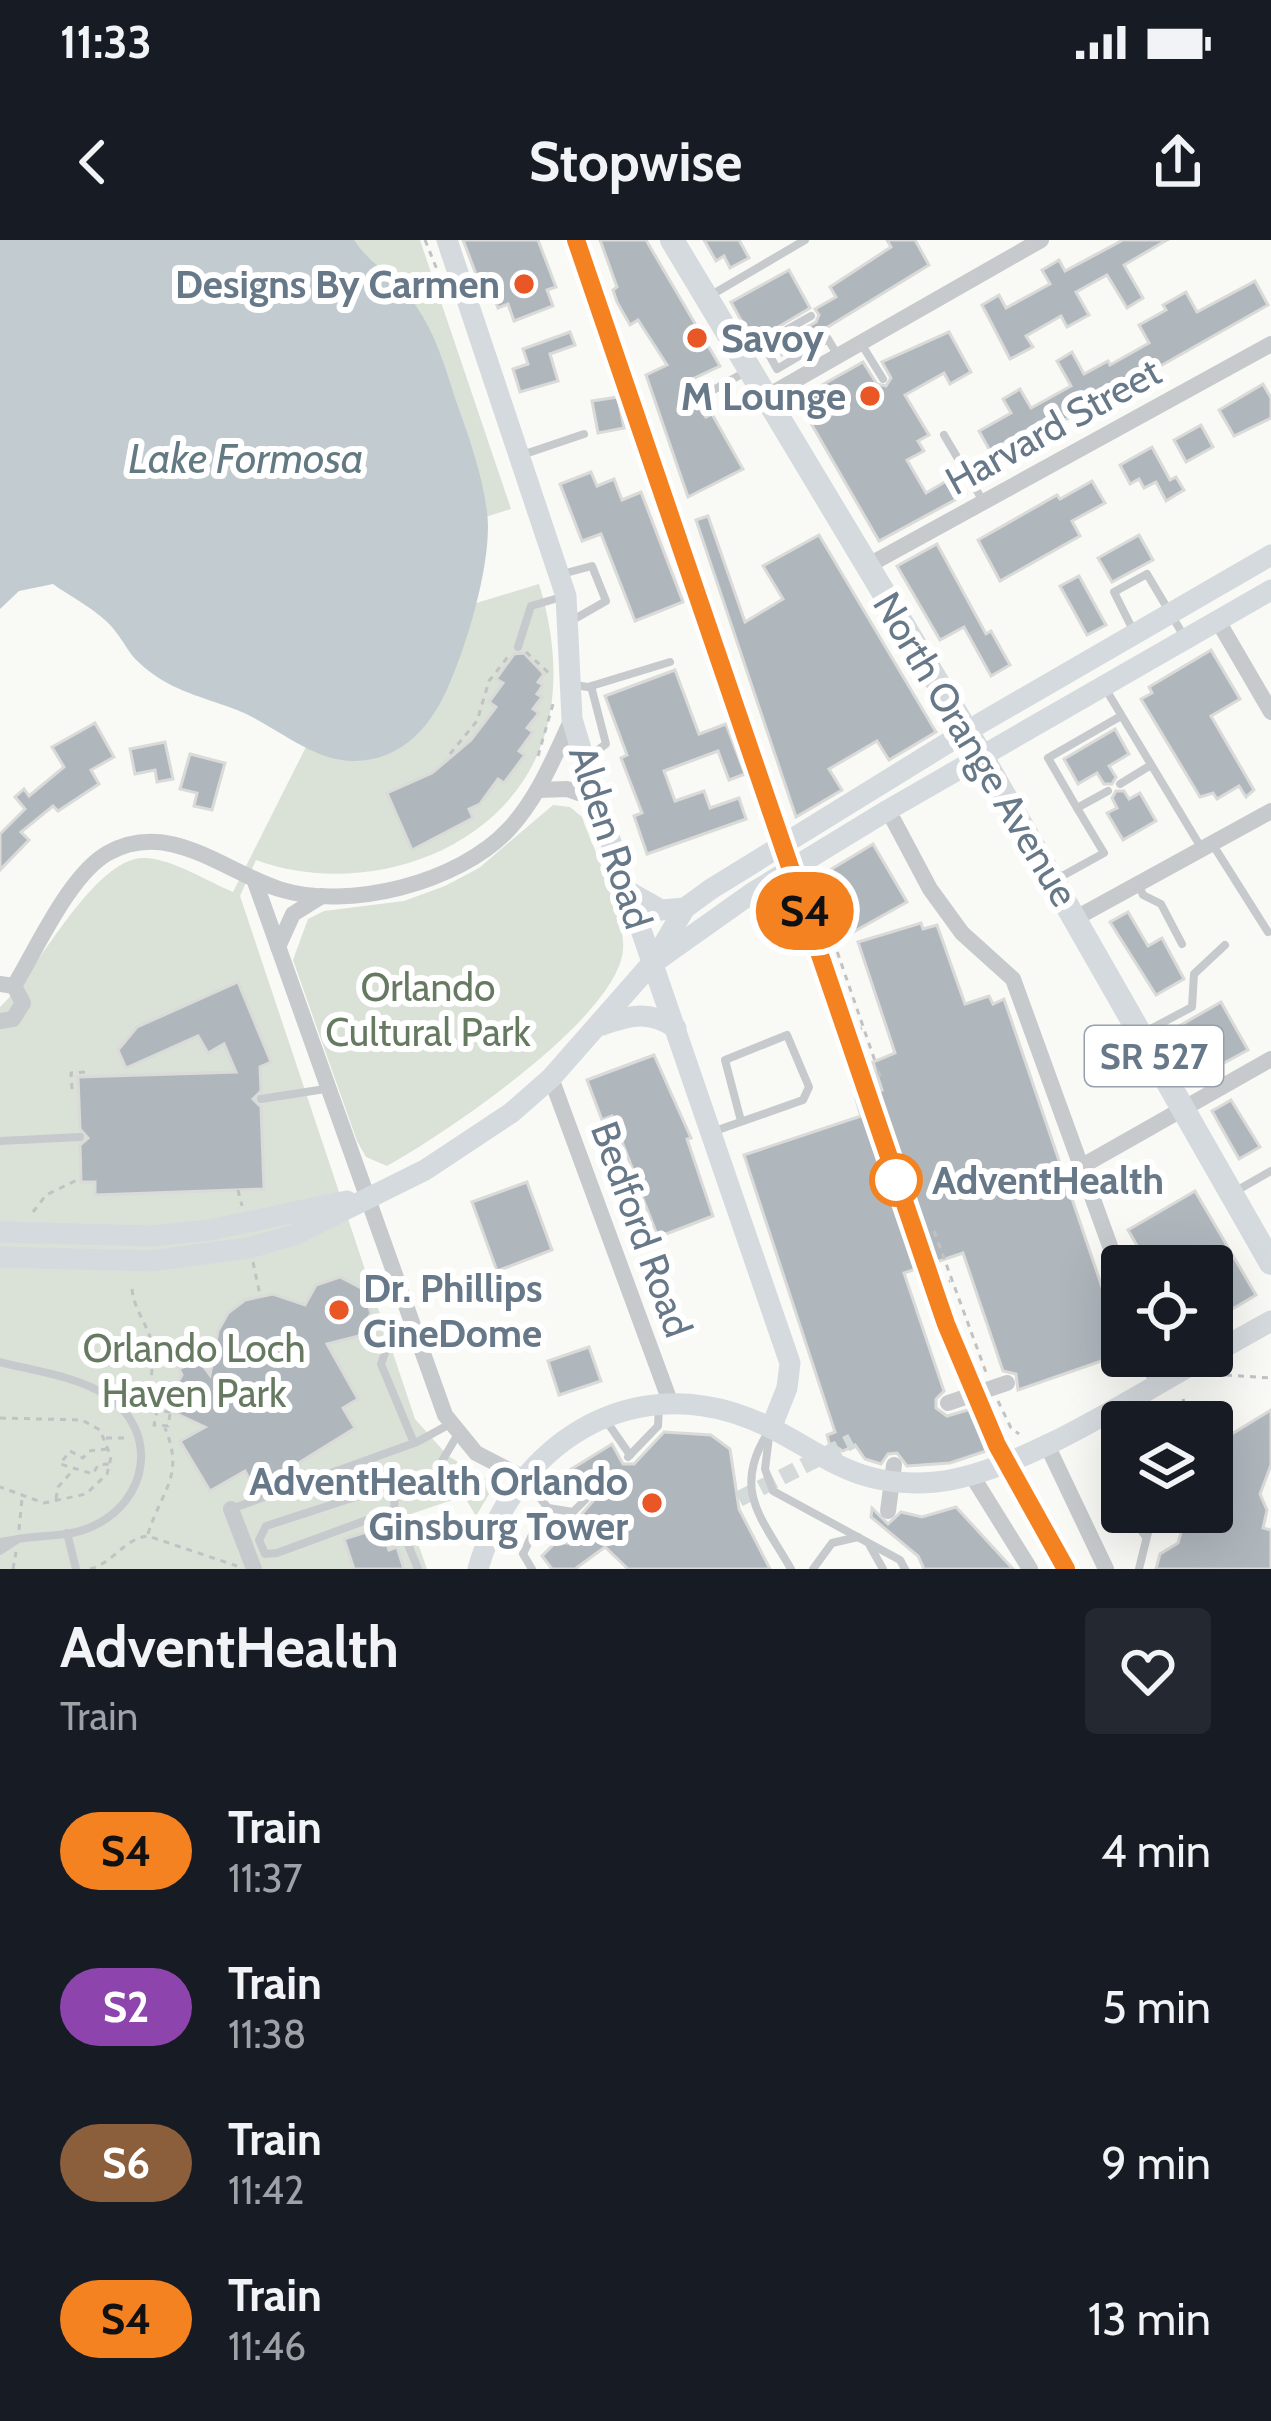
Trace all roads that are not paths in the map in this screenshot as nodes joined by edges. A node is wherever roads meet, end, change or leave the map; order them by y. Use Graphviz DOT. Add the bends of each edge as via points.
graph roads {
  1 [pos="447,240"];
  2 [pos="672,240"];
  3 [pos="805,240"];
  4 [pos="1041,240"];
  5 [pos="705,298"];
  6 [pos="811,316"];
  7 [pos="861,343"];
  8 [pos="1271,344"];
  9 [pos="766,349"];
  10 [pos="746,366"];
  11 [pos="800,366"];
  12 [pos="883,380"];
  13 [pos="701,397"];
  14 [pos="764,398"];
  15 [pos="584,434"];
  16 [pos="944,435"];
  17 [pos="521,456"];
  18 [pos="984,502"];
  19 [pos="1268,556"];
  20 [pos="867,566"];
  21 [pos="563,585"];
  22 [pos="1271,590"];
  23 [pos="570,621"];
  24 [pos="1182,621"];
  25 [pos="1218,622"];
  26 [pos="1136,634"];
  27 [pos="518,647"];
  28 [pos="670,662"];
  29 [pos="1263,682"];
  30 [pos="566,683"];
  31 [pos="1104,687"];
  32 [pos="1271,712"];
  33 [pos="1121,716"];
  34 [pos="572,719"];
  35 [pos="967,731"];
  36 [pos="981,755"];
  37 [pos="584,758"];
  38 [pos="1151,766"];
  39 [pos="1120,784"];
  40 [pos="538,790"];
  41 [pos="1108,791"];
  42 [pos="596,799"];
  43 [pos="1077,808"];
  44 [pos="888,810"];
  45 [pos="1271,811"];
  46 [pos="1207,847"];
  47 [pos="254,880"];
  48 [pos="1054,881"];
  49 [pos="1138,884"];
  50 [pos="629,892"];
  51 [pos="324,895"];
  52 [pos="686,908"];
  53 [pos="1076,918"];
  54 [pos="1268,932"];
  55 [pos="1182,944"];
  56 [pos="1226,945"];
  57 [pos="278,947"];
  58 [pos="653,962"];
  59 [pos="7,985"];
  60 [pos="0,1021"];
  61 [pos="601,1025"];
  62 [pos="676,1028"];
  63 [pos="1141,1034"];
  64 [pos="1271,1058"];
  65 [pos="551,1078"];
  66 [pos="327,1088"];
  67 [pos="261,1099"];
  68 [pos="1183,1107"];
  69 [pos="741,1121"];
  70 [pos="711,1132"];
  71 [pos="80,1137"];
  72 [pos="0,1141"];
  73 [pos="1084,1165"];
  74 [pos="1271,1171"];
  75 [pos="1230,1194"];
  76 [pos="366,1198"];
  77 [pos="0,1232"];
  78 [pos="1111,1245"];
  79 [pos="0,1257"];
  80 [pos="1271,1263"];
  81 [pos="1271,1321"];
  82 [pos="411,1322"];
  83 [pos="1233,1342"];
  84 [pos="0,1362"];
  85 [pos="1155,1377"];
  86 [pos="1170,1377"];
  87 [pos="1157,1384"];
  88 [pos="1001,1388"];
  89 [pos="948,1403"];
  90 [pos="665,1405"];
  91 [pos="604,1419"];
  92 [pos="455,1428"];
  93 [pos="771,1428"];
  94 [pos="414,1443"];
  95 [pos="1046,1443"];
  96 [pos="894,1465"];
  97 [pos="971,1474"];
  98 [pos="522,1477"];
  99 [pos="395,1491"];
  100 [pos="585,1500"];
  101 [pos="548,1508"];
  102 [pos="231,1509"];
  103 [pos="394,1510"];
  104 [pos="888,1510"];
  105 [pos="547,1530"];
  106 [pos="67,1533"];
  107 [pos="1143,1533"];
  108 [pos="1149,1533"];
  109 [pos="561,1537"];
  110 [pos="860,1537"];
  111 [pos="1147,1539"];
  112 [pos="18,1540"];
  113 [pos="0,1542"];
  114 [pos="0,1551"];
  115 [pos="485,1564"];
  116 [pos="76,1569"];
  117 [pos="249,1569"];
  118 [pos="418,1569"];
  119 [pos="532,1569"];
  120 [pos="791,1569"];
  121 [pos="813,1569"];
  122 [pos="883,1569"];
  123 [pos="905,1569"];
  124 [pos="1030,1569"];
  125 [pos="1106,1569"];
  126 [pos="1139,1569"];
  1 -- 17 [label="main road, Alden Road"];
  2 -- 5 [label="main road, North Orange Avenue / SR 527"];
  3 -- 5 [label="lane"];
  4 -- 7 [label="street"];
  5 -- 10 [label="main road, North Orange Avenue / SR 527"];
  6 -- 9 [label="lane"];
  7 -- 11 [label="street"];
  7 -- 12 [label="lane"];
  8 -- 18 [label="street, Harvard Street"];
  9 -- 10 [label="lane"];
  9 -- 11 [label="lane" via="777,369"];
  10 -- 13 [label="lane"];
  10 -- 14 [label="main road, North Orange Avenue / SR 527"];
  11 -- 14 [label="street"];
  14 -- 20 [label="main road, North Orange Avenue / SR 527"];
  15 -- 17 [label="lane"];
  16 -- 18 [label="lane"];
  17 -- 21 [label="main road, Alden Road"];
  18 -- 20 [label="street, Harvard Street"];
  19 -- 24 [label="main road"];
  19 -- 25 [label="main road" via="1219,605"];
  20 -- 35 [label="main road, North Orange Avenue / SR 527"];
  21 -- 23 [label="main road, Alden Road"];
  21 -- 23 [label="lane" via="592,566 606,601"];
  21 -- 27 [label="lane" via="531,606"];
  22 -- 25 [label="main road"];
  23 -- 30 [label="main road, Alden Road"];
  24 -- 25 [label="main road"];
  24 -- 26 [label="main road"];
  24 -- 26 [label="lane" via="1148,574 1114,596"];
  24 -- 31 [label="main road" via="1148,661"];
  25 -- 29 [label="street"];
  26 -- 35 [label="main road"];
  28 -- 30 [label="lane"];
  29 -- 32 [label="street"];
  30 -- 34 [label="main road, Alden Road"];
  30 -- 37 [label="lane" via="606,744"];
  31 -- 33 [label="lane"];
  31 -- 36 [label="main road"];
  33 -- 38 [label="lane"];
  33 -- 43 [label="lane" via="1048,758"];
  34 -- 37 [label="main road, Alden Road"];
  34 -- 40 [label="street"];
  35 -- 36 [label="main road, North Orange Avenue / SR 527"];
  35 -- 52 [label="main road"];
  36 -- 44 [label="main road"];
  36 -- 48 [label="main road, North Orange Avenue / SR 527"];
  37 -- 42 [label="main road, Alden Road"];
  38 -- 39 [label="lane"];
  38 -- 46 [label="lane"];
  40 -- 42 [label="street"];
  40 -- 51 [label="street" via="507,832 455,866 373,896"];
  41 -- 43 [label="lane"];
  42 -- 50 [label="main road, Alden Road"];
  43 -- 48 [label="lane" via="1104,853"];
  44 -- 58 [label="main road"];
  44 -- 73 [label="street" via="962,933 1013,979"];
  45 -- 46 [label="street"];
  46 -- 49 [label="street"];
  46 -- 54 [label="lane"];
  47 -- 51 [label="street"];
  47 -- 57 [label="street"];
  47 -- 59 [label="street" via="163,841 112,850 76,883"];
  48 -- 53 [label="main road, North Orange Avenue / SR 527"];
  49 -- 53 [label="street"];
  49 -- 55 [label="lane" via="1161,904"];
  50 -- 52 [label="main road" via="661,910"];
  50 -- 58 [label="main road, Alden Road"];
  51 -- 57 [label="street" via="293,914"];
  52 -- 58 [label="main road"];
  53 -- 63 [label="main road, North Orange Avenue / SR 527"];
  56 -- 63 [label="lane" via="1194,974 1192,1006"];
  57 -- 66 [label="street"];
  58 -- 61 [label="main road"];
  58 -- 62 [label="main road, Alden Road"];
  59 -- 60 [label="street" via="22,997 22,1010"];
  61 -- 62 [label="main road" via="634,1014"];
  61 -- 65 [label="main road"];
  62 -- 70 [label="main road, Alden Road"];
  63 -- 68 [label="main road, North Orange Avenue / SR 527"];
  64 -- 68 [label="street"];
  65 -- 76 [label="main road" via="473,1141"];
  65 -- 90 [label="street, Bedford Road"];
  66 -- 67 [label="lane"];
  66 -- 76 [label="street"];
  68 -- 73 [label="street"];
  68 -- 75 [label="main road, North Orange Avenue / SR 527"];
  69 -- 69 [label="lane" via="807,1095 787,1035 725,1060"];
  69 -- 70 [label="lane"];
  70 -- 93 [label="main road, Alden Road" via="790,1363"];
  71 -- 72 [label="lane"];
  73 -- 78 [label="street"];
  74 -- 75 [label="lane"];
  75 -- 80 [label="main road, North Orange Avenue / SR 527"];
  76 -- 77 [label="main road" via="153,1236"];
  76 -- 79 [label="main road" via="294,1235 201,1257"];
  76 -- 82 [label="street"];
  81 -- 83 [label="main road"];
  82 -- 92 [label="street"];
  82 -- 94 [label="lane" via="392,1333 381,1364"];
  84 -- 106 [label="lane" via="86,1384 117,1403 139,1434 142,1468 132,1494 109,1517"];
  85 -- 87 [label="street"];
  86 -- 87 [label="main road"];
  87 -- 95 [label="main road"];
  88 -- 89 [label="street"];
  90 -- 91 [label="main road"];
  90 -- 91 [label="lane" via="658,1426 629,1456"];
  90 -- 93 [label="main road" via="732,1412"];
  91 -- 98 [label="main road"];
  92 -- 94 [label="lane"];
  92 -- 98 [label="street" via="476,1453"];
  92 -- 99 [label="lane" via="432,1478"];
  93 -- 97 [label="main road" via="833,1466 894,1483"];
  93 -- 110 [label="lane" via="765,1469 773,1491"];
  93 -- 120 [label="lane" via="748,1477"];
  94 -- 102 [label="lane"];
  95 -- 97 [label="main road"];
  95 -- 125 [label="street"];
  96 -- 104 [label="street"];
  97 -- 124 [label="street"];
  98 -- 101 [label="lane"];
  98 -- 115 [label="main road" via="501,1507"];
  99 -- 103 [label="lane"];
  99 -- 103 [label="lane" via="386,1487 266,1526 259,1540 265,1554 278,1553"];
  100 -- 101 [label="lane" via="574,1512"];
  101 -- 105 [label="lane"];
  102 -- 117 [label="street"];
  103 -- 118 [label="lane"];
  105 -- 109 [label="lane"];
  105 -- 119 [label="lane" via="524,1546"];
  106 -- 112 [label="lane"];
  106 -- 116 [label="lane"];
  107 -- 111 [label="lane"];
  108 -- 111 [label="lane"];
  110 -- 121 [label="lane" via="832,1543"];
  110 -- 122 [label="lane"];
  110 -- 123 [label="lane"];
  111 -- 126 [label="lane"];
  112 -- 113 [label="lane"];
  112 -- 114 [label="lane"];
}
